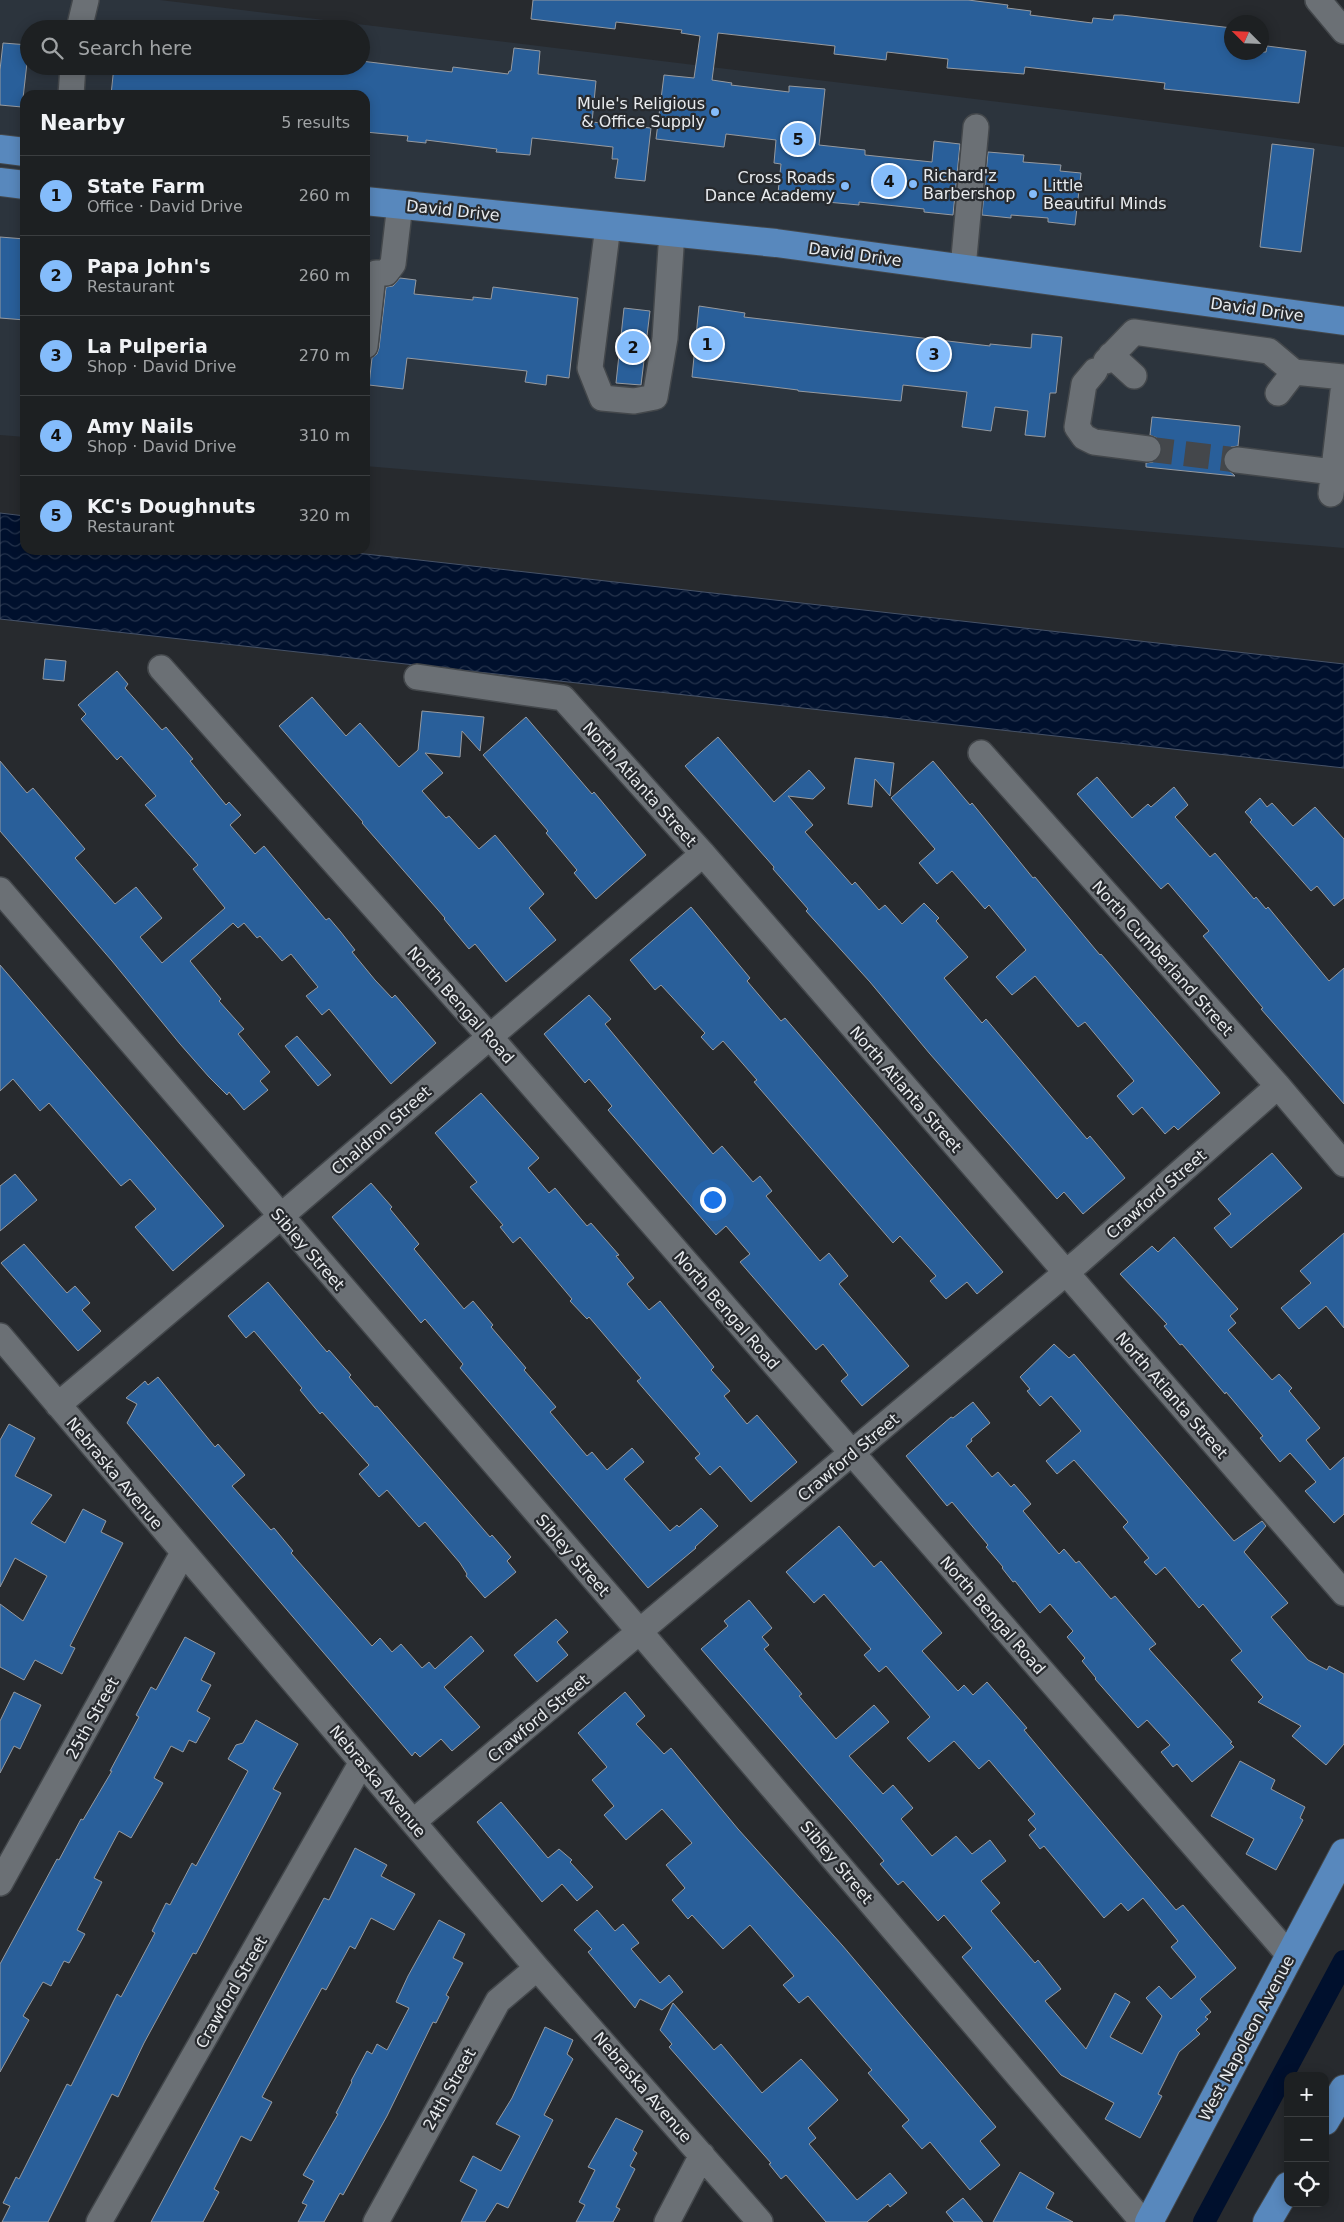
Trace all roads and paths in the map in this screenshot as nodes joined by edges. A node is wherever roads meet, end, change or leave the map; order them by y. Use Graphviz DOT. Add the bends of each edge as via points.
graph roads {
  1 [pos="86,0"];
  2 [pos="1318,0"];
  3 [pos="81,20"];
  4 [pos="1344,31"];
  5 [pos="72,75"];
  6 [pos="71,90"];
  7 [pos="976,127"];
  8 [pos="0,149"];
  9 [pos="20,151"];
  10 [pos="0,182"];
  11 [pos="20,184"];
  12 [pos="370,201"];
  13 [pos="400,204"];
  14 [pos="608,226"];
  15 [pos="672,232"];
  16 [pos="963,268"];
  17 [pos="370,302"];
  18 [pos="1344,320"];
  19 [pos="1104,363"];
  20 [pos="1294,372"];
  21 [pos="1134,376"];
  22 [pos="1344,377"];
  23 [pos="1344,383"];
  24 [pos="1278,392"];
  25 [pos="1148,449"];
  26 [pos="1236,460"];
  27 [pos="161,668"];
  28 [pos="417,677"];
  29 [pos="981,753"];
  30 [pos="703,854"];
  31 [pos="0,890"];
  32 [pos="490,1037"];
  33 [pos="1278,1086"];
  34 [pos="1344,1164"];
  35 [pos="280,1217"];
  36 [pos="1065,1273"];
  37 [pos="1,1342"];
  38 [pos="58,1405"];
  39 [pos="852,1454"];
  40 [pos="183,1553"];
  41 [pos="1344,1593"];
  42 [pos="640,1632"];
  43 [pos="362,1762"];
  44 [pos="413,1822"];
  45 [pos="1344,1853"];
  46 [pos="0,1884"];
  47 [pos="1290,1956"];
  48 [pos="538,1968"];
  49 [pos="1344,2089"];
  50 [pos="1327,2117"];
  51 [pos="702,2155"];
  52 [pos="1284,2193"];
  53 [pos="100,2222"];
  54 [pos="376,2222"];
  55 [pos="667,2222"];
  56 [pos="760,2222"];
  57 [pos="1143,2222"];
  58 [pos="1148,2222"];
  59 [pos="1267,2222"];
  1 -- 3 [label="street"];
  2 -- 4 [label="street"];
  5 -- 6 [label="street"];
  7 -- 16 [label="street"];
  8 -- 9 [label="main road"];
  10 -- 11 [label="main road"];
  12 -- 13 [label="main road, David Drive"];
  13 -- 14 [label="main road, David Drive"];
  13 -- 17 [label="street" via="393,264 386,273 373,275"];
  14 -- 15 [label="main road, David Drive"];
  14 -- 15 [label="street" via="590,368 602,398 634,401 655,397 664,338"];
  15 -- 16 [label="main road, David Drive"];
  16 -- 18 [label="main road, David Drive"];
  19 -- 20 [label="street" via="1134,332 1269,351"];
  19 -- 21 [label="street"];
  19 -- 25 [label="street" via="1084,384 1076,427 1084,437 1094,442"];
  20 -- 22 [label="street"];
  20 -- 24 [label="street"];
  23 -- 26 [label="street" via="1332,483"];
  27 -- 32 [label="street, North Bengal Road"];
  28 -- 30 [label="street, North Atlanta Street" via="563,698"];
  29 -- 33 [label="street, North Cumberland Street"];
  30 -- 32 [label="street, Chaldron Street"];
  30 -- 36 [label="street, North Atlanta Street"];
  31 -- 35 [label="street, Sibley Street"];
  32 -- 35 [label="street, Chaldron Street"];
  32 -- 39 [label="street, North Bengal Road"];
  33 -- 34 [label="street, North Cumberland Street"];
  33 -- 36 [label="street, Crawford Street"];
  35 -- 38 [label="street, Chaldron Street"];
  35 -- 42 [label="street, Sibley Street"];
  36 -- 39 [label="street, Crawford Street"];
  36 -- 41 [label="street, North Atlanta Street"];
  37 -- 38 [label="street, Nebraska Avenue"];
  38 -- 40 [label="street, Nebraska Avenue"];
  39 -- 42 [label="street, Crawford Street"];
  39 -- 47 [label="street, North Bengal Road"];
  40 -- 43 [label="street, Nebraska Avenue"];
  40 -- 46 [label="street, 25th Street"];
  42 -- 44 [label="street, Crawford Street"];
  42 -- 57 [label="street, Sibley Street"];
  43 -- 44 [label="street, Nebraska Avenue"];
  43 -- 53 [label="street, Crawford Street"];
  44 -- 48 [label="street, Nebraska Avenue"];
  45 -- 47 [label="main road, West Napoleon Avenue"];
  47 -- 58 [label="main road, West Napoleon Avenue"];
  48 -- 51 [label="street, Nebraska Avenue"];
  48 -- 54 [label="street, 24th Street" via="498,2001"];
  49 -- 50 [label="main road"];
  51 -- 55 [label="street"];
  51 -- 56 [label="street, Nebraska Avenue"];
  52 -- 59 [label="main road"];
}
